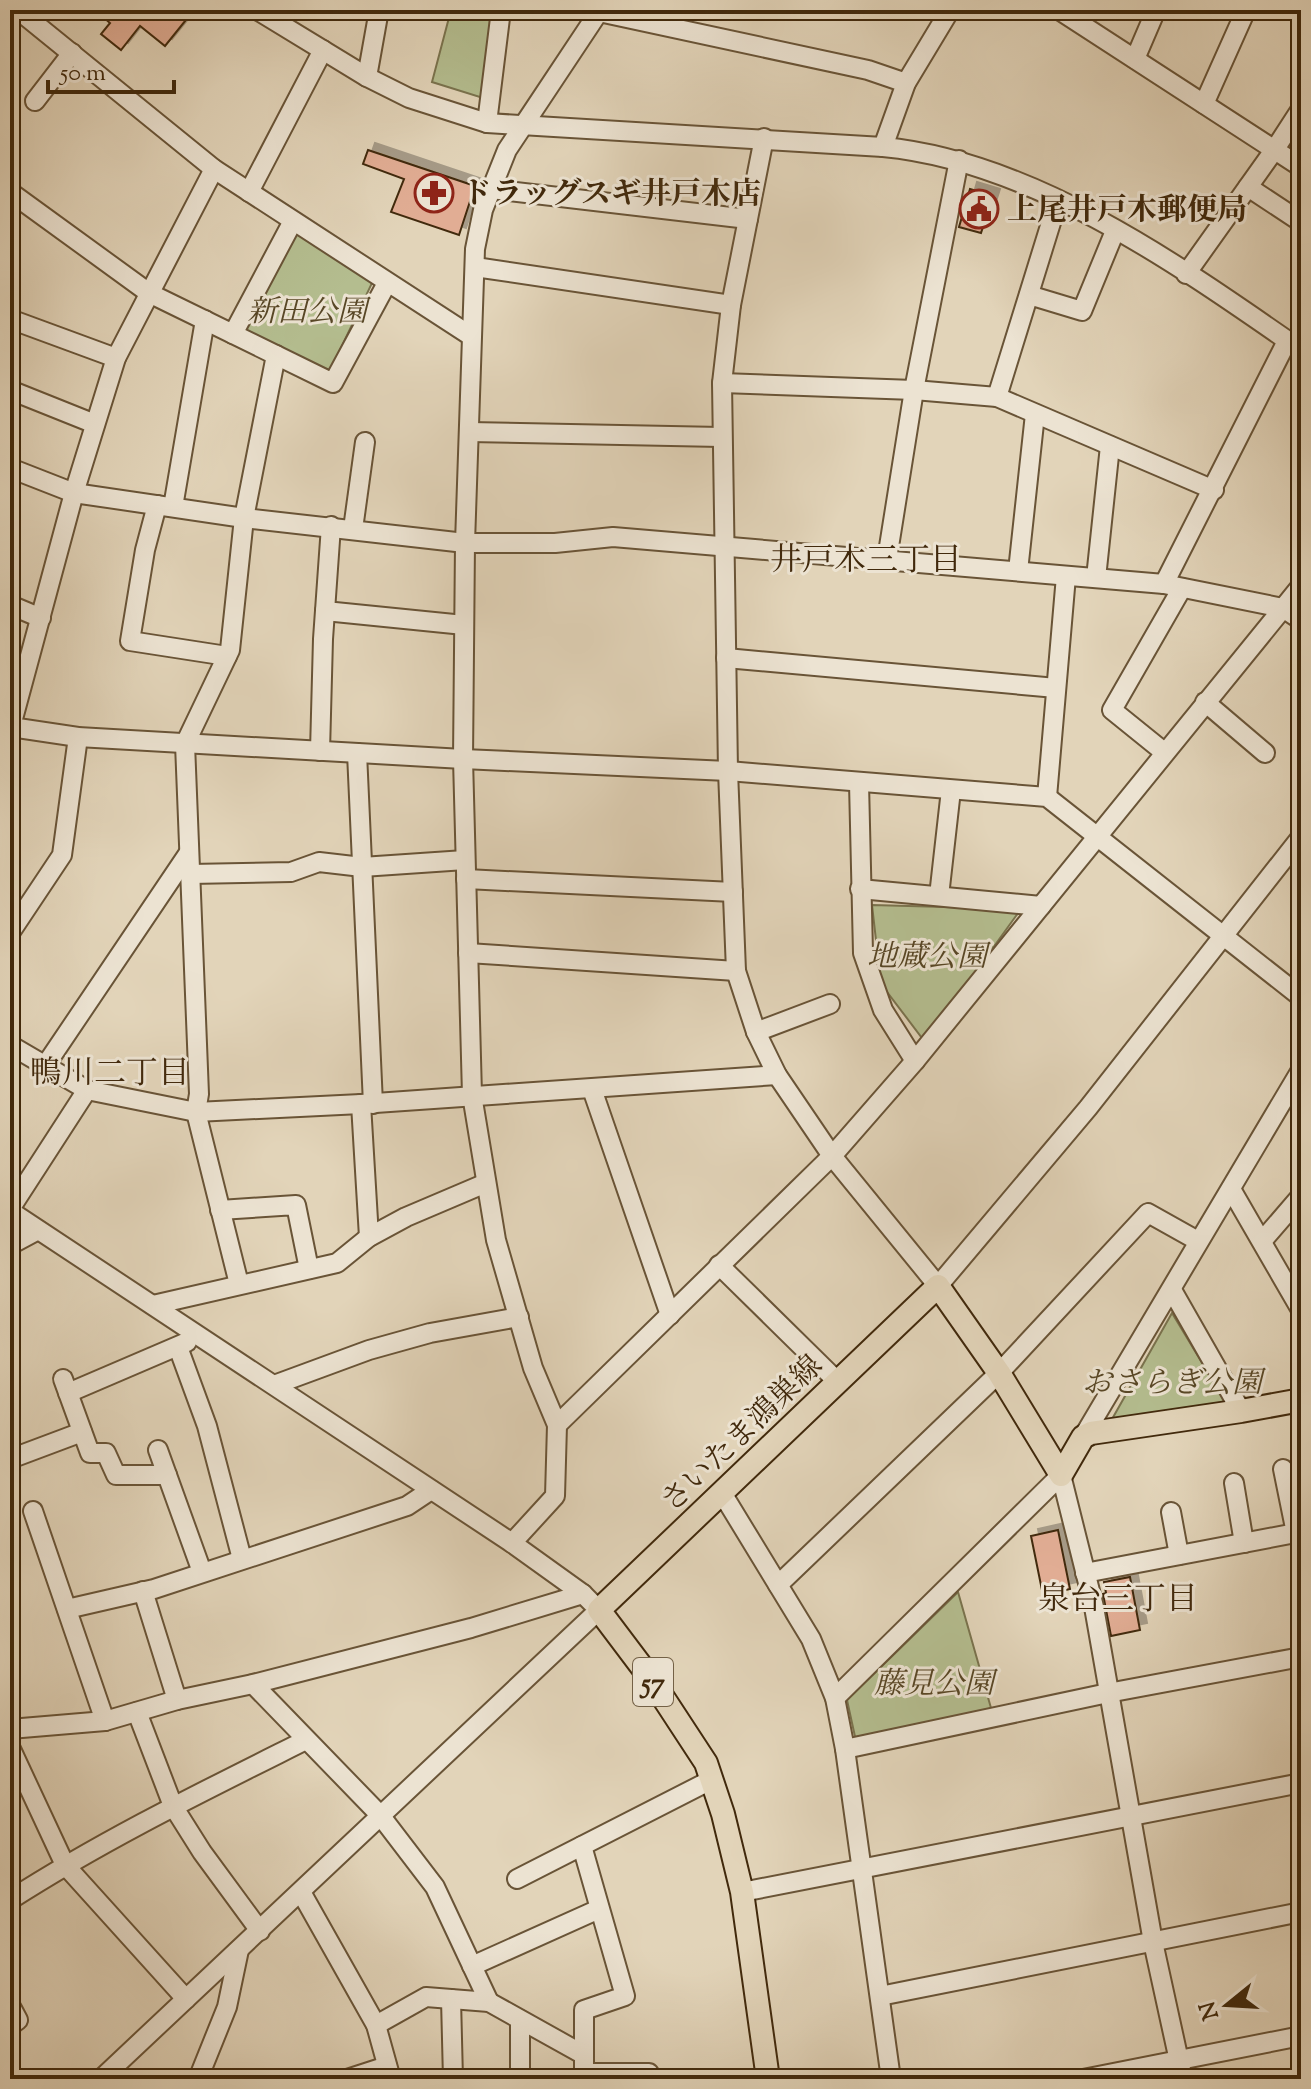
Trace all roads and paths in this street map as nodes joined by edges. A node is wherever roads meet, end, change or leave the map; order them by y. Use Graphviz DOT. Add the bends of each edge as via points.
graph roads {
  1 [pos="257,10"];
  2 [pos="379,10"];
  3 [pos="501,10"];
  4 [pos="1059,10"];
  5 [pos="1156,10"];
  6 [pos="1246,10"];
  7 [pos="600,11"];
  8 [pos="947,11"];
  9 [pos="20,16"];
  10 [pos="323,50"];
  11 [pos="72,53"];
  12 [pos="1135,59"];
  13 [pos="367,77"];
  14 [pos="906,83"];
  15 [pos="35,101"];
  16 [pos="1204,104"];
  17 [pos="1301,109"];
  18 [pos="487,123"];
  19 [pos="522,125"];
  20 [pos="764,138"];
  21 [pos="883,147"];
  22 [pos="1275,149"];
  23 [pos="959,160"];
  24 [pos="1301,167"];
  25 [pos="214,169"];
  26 [pos="1248,187"];
  27 [pos="491,189"];
  28 [pos="10,192"];
  29 [pos="249,192"];
  30 [pos="1058,200"];
  31 [pos="748,219"];
  32 [pos="293,221"];
  33 [pos="1301,222"];
  34 [pos="1115,231"];
  35 [pos="475,267"];
  36 [pos="1186,274"];
  37 [pos="387,283"];
  38 [pos="149,293"];
  39 [pos="1029,295"];
  40 [pos="731,305"];
  41 [pos="10,319"];
  42 [pos="205,320"];
  43 [pos="233,334"];
  44 [pos="471,336"];
  45 [pos="1294,346"];
  46 [pos="276,355"];
  47 [pos="116,358"];
  48 [pos="722,383"];
  49 [pos="10,390"];
  50 [pos="914,390"];
  51 [pos="997,397"];
  52 [pos="1035,414"];
  53 [pos="95,424"];
  54 [pos="469,432"];
  55 [pos="721,437"];
  56 [pos="365,442"];
  57 [pos="1110,446"];
  58 [pos="10,468"];
  59 [pos="1214,490"];
  60 [pos="74,493"];
  61 [pos="165,506"];
  62 [pos="244,518"];
  63 [pos="331,526"];
  64 [pos="353,529"];
  65 [pos="465,543"];
  66 [pos="723,545"];
  67 [pos="887,559"];
  68 [pos="1018,571"];
  69 [pos="1066,576"];
  70 [pos="1096,578"];
  71 [pos="1173,586"];
  72 [pos="1301,586"];
  73 [pos="10,605"];
  74 [pos="1283,608"];
  75 [pos="325,611"];
  76 [pos="41,618"];
  77 [pos="1301,620"];
  78 [pos="464,625"];
  79 [pos="227,656"];
  80 [pos="726,658"];
  81 [pos="1056,688"];
  82 [pos="1205,702"];
  83 [pos="11,728"];
  84 [pos="78,737"];
  85 [pos="185,744"];
  86 [pos="320,751"];
  87 [pos="1164,752"];
  88 [pos="357,753"];
  89 [pos="1265,753"];
  90 [pos="463,759"];
  91 [pos="728,771"];
  92 [pos="859,783"];
  93 [pos="951,790"];
  94 [pos="1047,797"];
  95 [pos="1097,835"];
  96 [pos="1301,837"];
  97 [pos="188,854"];
  98 [pos="465,860"];
  99 [pos="362,867"];
  100 [pos="190,874"];
  101 [pos="466,879"];
  102 [pos="860,889"];
  103 [pos="733,892"];
  104 [pos="939,896"];
  105 [pos="1041,906"];
  106 [pos="10,933"];
  107 [pos="1223,934"];
  108 [pos="468,953"];
  109 [pos="736,971"];
  110 [pos="1301,997"];
  111 [pos="830,1004"];
  112 [pos="756,1032"];
  113 [pos="10,1045"];
  114 [pos="915,1061"];
  115 [pos="45,1066"];
  116 [pos="1301,1070"];
  117 [pos="777,1075"];
  118 [pos="592,1089"];
  119 [pos="87,1090"];
  120 [pos="472,1095"];
  121 [pos="367,1104"];
  122 [pos="196,1112"];
  123 [pos="832,1156"];
  124 [pos="486,1183"];
  125 [pos="1231,1189"];
  126 [pos="1301,1196"];
  127 [pos="10,1210"];
  128 [pos="220,1210"];
  129 [pos="38,1230"];
  130 [pos="369,1237"];
  131 [pos="1263,1240"];
  132 [pos="1198,1241"];
  133 [pos="10,1245"];
  134 [pos="719,1265"];
  135 [pos="309,1269"];
  136 [pos="239,1284"];
  137 [pos="938,1286"];
  138 [pos="1172,1290"];
  139 [pos="153,1305"];
  140 [pos="1300,1305"];
  141 [pos="670,1315"];
  142 [pos="519,1317"];
  143 [pos="199,1336"];
  144 [pos="178,1347"];
  145 [pos="999,1373"];
  146 [pos="838,1382"];
  147 [pos="274,1385"];
  148 [pos="1301,1400"];
  149 [pos="1241,1411"];
  150 [pos="557,1425"];
  151 [pos="82,1432"];
  152 [pos="1083,1437"];
  153 [pos="158,1450"];
  154 [pos="10,1459"];
  155 [pos="1283,1469"];
  156 [pos="167,1475"];
  157 [pos="1061,1475"];
  158 [pos="1234,1483"];
  159 [pos="431,1490"];
  160 [pos="722,1493"];
  161 [pos="33,1511"];
  162 [pos="1171,1512"];
  163 [pos="1298,1532"];
  164 [pos="512,1543"];
  165 [pos="1244,1543"];
  166 [pos="1179,1555"];
  167 [pos="242,1559"];
  168 [pos="202,1572"];
  169 [pos="1085,1573"];
  170 [pos="778,1585"];
  171 [pos="143,1591"];
  172 [pos="583,1594"];
  173 [pos="67,1609"];
  174 [pos="599,1610"];
  175 [pos="1301,1657"];
  176 [pos="253,1684"];
  177 [pos="1108,1693"];
  178 [pos="835,1698"];
  179 [pos="177,1700"];
  180 [pos="137,1712"];
  181 [pos="105,1721"];
  182 [pos="10,1729"];
  183 [pos="306,1740"];
  184 [pos="10,1747"];
  185 [pos="845,1749"];
  186 [pos="711,1780"];
  187 [pos="1301,1783"];
  188 [pos="173,1806"];
  189 [pos="380,1815"];
  190 [pos="1130,1817"];
  191 [pos="582,1846"];
  192 [pos="65,1865"];
  193 [pos="862,1870"];
  194 [pos="517,1879"];
  195 [pos="301,1892"];
  196 [pos="742,1892"];
  197 [pos="10,1900"];
  198 [pos="599,1909"];
  199 [pos="1301,1912"];
  200 [pos="260,1931"];
  201 [pos="1153,1942"];
  202 [pos="239,1950"];
  203 [pos="472,1966"];
  204 [pos="880,1996"];
  205 [pos="186,1999"];
  206 [pos="451,1999"];
  207 [pos="489,2002"];
  208 [pos="10,2005"];
  209 [pos="520,2020"];
  210 [pos="376,2025"];
  211 [pos="10,2026"];
  212 [pos="1301,2036"];
  213 [pos="1179,2060"];
  214 [pos="584,2069"];
  215 [pos="389,2072"];
  216 [pos="101,2079"];
  217 [pos="198,2079"];
  218 [pos="347,2079"];
  219 [pos="453,2079"];
  220 [pos="520,2079"];
  221 [pos="649,2079"];
  222 [pos="768,2079"];
  223 [pos="891,2079"];
  224 [pos="1083,2079"];
  225 [pos="1183,2079"];
  1 -- 10 [label="street"];
  2 -- 13 [label="street"];
  3 -- 18 [label="street"];
  4 -- 12 [label="street"];
  5 -- 12 [label="street"];
  6 -- 16 [label="street"];
  7 -- 14 [label="street"];
  7 -- 19 [label="street"];
  8 -- 14 [label="street"];
  9 -- 11 [label="street"];
  10 -- 13 [label="street"];
  10 -- 29 [label="street"];
  11 -- 15 [label="street"];
  11 -- 25 [label="street"];
  12 -- 16 [label="street"];
  13 -- 18 [label="street" via="409,98"];
  14 -- 21 [label="street"];
  16 -- 22 [label="street"];
  17 -- 22 [label="street"];
  18 -- 19 [label="street"];
  19 -- 20 [label="street"];
  19 -- 27 [label="street"];
  20 -- 21 [label="street"];
  20 -- 31 [label="street"];
  21 -- 23 [label="street"];
  22 -- 24 [label="street"];
  22 -- 26 [label="street"];
  23 -- 30 [label="street"];
  23 -- 50 [label="street"];
  25 -- 29 [label="street"];
  25 -- 38 [label="street"];
  26 -- 33 [label="street"];
  26 -- 36 [label="street"];
  27 -- 31 [label="street"];
  27 -- 35 [label="street"];
  28 -- 38 [label="street"];
  29 -- 32 [label="street"];
  30 -- 34 [label="street"];
  30 -- 39 [label="street"];
  31 -- 40 [label="street"];
  32 -- 37 [label="street"];
  32 -- 43 [label="street"];
  34 -- 36 [label="street"];
  34 -- 39 [label="street" via="1082,311"];
  35 -- 40 [label="street"];
  35 -- 44 [label="street"];
  36 -- 45 [label="street"];
  37 -- 44 [label="street"];
  37 -- 46 [label="street" via="333,383"];
  38 -- 42 [label="street"];
  38 -- 47 [label="street"];
  39 -- 51 [label="street"];
  40 -- 48 [label="street"];
  41 -- 47 [label="street"];
  42 -- 43 [label="street"];
  42 -- 61 [label="street"];
  43 -- 46 [label="street"];
  44 -- 54 [label="street"];
  45 -- 59 [label="street"];
  46 -- 62 [label="street"];
  47 -- 53 [label="street"];
  48 -- 50 [label="street"];
  48 -- 55 [label="street"];
  49 -- 53 [label="street"];
  50 -- 51 [label="street"];
  50 -- 67 [label="street"];
  51 -- 52 [label="street"];
  52 -- 57 [label="street"];
  52 -- 68 [label="street"];
  53 -- 60 [label="street"];
  54 -- 55 [label="street"];
  54 -- 65 [label="street"];
  55 -- 66 [label="street"];
  56 -- 64 [label="street"];
  57 -- 59 [label="street"];
  57 -- 70 [label="street"];
  58 -- 60 [label="street"];
  59 -- 71 [label="street"];
  60 -- 61 [label="street"];
  60 -- 76 [label="street"];
  61 -- 62 [label="street"];
  61 -- 79 [label="street" via="145,550 130,641"];
  62 -- 63 [label="street"];
  62 -- 79 [label="street"];
  63 -- 64 [label="street"];
  63 -- 75 [label="street"];
  64 -- 65 [label="street"];
  65 -- 66 [label="street" via="613,537"];
  65 -- 78 [label="street"];
  66 -- 67 [label="street"];
  66 -- 80 [label="street"];
  67 -- 68 [label="street"];
  68 -- 69 [label="street"];
  69 -- 70 [label="street"];
  69 -- 81 [label="street"];
  70 -- 71 [label="street"];
  71 -- 74 [label="street"];
  71 -- 87 [label="street" via="1112,710"];
  72 -- 74 [label="street"];
  73 -- 76 [label="street"];
  74 -- 77 [label="street"];
  74 -- 82 [label="street"];
  75 -- 78 [label="street"];
  75 -- 86 [label="street"];
  76 -- 83 [label="street"];
  78 -- 90 [label="street"];
  79 -- 85 [label="street"];
  80 -- 81 [label="street"];
  80 -- 91 [label="street"];
  81 -- 94 [label="street"];
  82 -- 87 [label="street"];
  82 -- 89 [label="street"];
  83 -- 84 [label="street"];
  84 -- 85 [label="street"];
  84 -- 106 [label="street" via="62,855"];
  85 -- 86 [label="street"];
  85 -- 97 [label="street"];
  86 -- 88 [label="street"];
  87 -- 95 [label="street"];
  88 -- 90 [label="street"];
  88 -- 99 [label="street"];
  90 -- 91 [label="street"];
  90 -- 98 [label="street"];
  91 -- 92 [label="street"];
  91 -- 103 [label="street"];
  92 -- 93 [label="street"];
  92 -- 102 [label="street"];
  93 -- 94 [label="street"];
  93 -- 104 [label="street"];
  94 -- 95 [label="street"];
  95 -- 105 [label="street"];
  95 -- 107 [label="street"];
  96 -- 107 [label="street"];
  97 -- 100 [label="street"];
  97 -- 115 [label="street"];
  98 -- 99 [label="street"];
  98 -- 101 [label="street"];
  99 -- 100 [label="street" via="319,862 291,872"];
  99 -- 121 [label="street"];
  100 -- 122 [label="street"];
  101 -- 103 [label="street"];
  101 -- 108 [label="street"];
  102 -- 104 [label="street"];
  102 -- 114 [label="street" via="863,953 883,1010"];
  103 -- 109 [label="street"];
  104 -- 105 [label="street"];
  105 -- 114 [label="street"];
  107 -- 110 [label="street"];
  107 -- 137 [label="street" via="1088,1108"];
  108 -- 109 [label="street"];
  108 -- 120 [label="street"];
  109 -- 112 [label="street"];
  111 -- 112 [label="street"];
  112 -- 117 [label="street"];
  113 -- 115 [label="street"];
  114 -- 123 [label="street"];
  115 -- 119 [label="street"];
  116 -- 125 [label="street"];
  117 -- 118 [label="street"];
  117 -- 123 [label="street"];
  118 -- 120 [label="street"];
  118 -- 141 [label="street"];
  119 -- 122 [label="street"];
  119 -- 127 [label="street"];
  120 -- 121 [label="street"];
  120 -- 124 [label="street"];
  121 -- 122 [label="street"];
  121 -- 130 [label="street"];
  122 -- 128 [label="street"];
  123 -- 134 [label="street"];
  123 -- 137 [label="street"];
  124 -- 130 [label="street"];
  124 -- 142 [label="street"];
  125 -- 131 [label="street"];
  125 -- 132 [label="street"];
  126 -- 131 [label="street"];
  127 -- 129 [label="street"];
  128 -- 135 [label="street" via="296,1205"];
  128 -- 136 [label="street"];
  129 -- 133 [label="street"];
  129 -- 139 [label="street"];
  130 -- 135 [label="street" via="337,1263"];
  131 -- 140 [label="street"];
  132 -- 138 [label="street"];
  132 -- 145 [label="street" via="1148,1213"];
  134 -- 141 [label="street"];
  134 -- 146 [label="street"];
  135 -- 136 [label="street"];
  136 -- 139 [label="street"];
  137 -- 145 [label="main road"];
  137 -- 146 [label="main road, さいたま鴻巣線"];
  138 -- 149 [label="street"];
  138 -- 152 [label="street"];
  139 -- 143 [label="street"];
  141 -- 150 [label="street"];
  142 -- 147 [label="street" via="430,1333"];
  142 -- 150 [label="street"];
  143 -- 144 [label="street"];
  143 -- 147 [label="street"];
  144 -- 151 [label="street" via="65,1386"];
  144 -- 167 [label="street" via="207,1426"];
  145 -- 157 [label="main road"];
  145 -- 170 [label="street"];
  146 -- 160 [label="main road, さいたま鴻巣線"];
  147 -- 159 [label="street"];
  148 -- 149 [label="main road"];
  149 -- 152 [label="main road"];
  150 -- 164 [label="street" via="555,1496"];
  151 -- 154 [label="street"];
  151 -- 156 [label="street" via="90,1453 106,1453 116,1475"];
  152 -- 157 [label="main road"];
  153 -- 156 [label="street"];
  155 -- 163 [label="street"];
  156 -- 168 [label="street"];
  157 -- 169 [label="street"];
  157 -- 178 [label="street"];
  158 -- 165 [label="street"];
  159 -- 164 [label="street"];
  159 -- 167 [label="street" via="407,1506"];
  160 -- 170 [label="street"];
  160 -- 174 [label="main road, さいたま鴻巣線"];
  161 -- 173 [label="street"];
  162 -- 166 [label="street"];
  163 -- 165 [label="street"];
  164 -- 172 [label="street"];
  165 -- 166 [label="street"];
  166 -- 169 [label="street"];
  167 -- 168 [label="street"];
  168 -- 171 [label="street"];
  169 -- 177 [label="street"];
  170 -- 178 [label="street" via="811,1639"];
  171 -- 173 [label="street"];
  171 -- 179 [label="street"];
  172 -- 174 [label="street"];
  172 -- 176 [label="street"];
  173 -- 181 [label="street"];
  174 -- 186 [label="main road, 57" via="651,1679 706,1763"];
  174 -- 189 [label="street"];
  175 -- 177 [label="street"];
  176 -- 179 [label="street"];
  176 -- 183 [label="street"];
  177 -- 185 [label="street"];
  177 -- 190 [label="street"];
  178 -- 185 [label="street"];
  179 -- 180 [label="street"];
  180 -- 181 [label="street"];
  180 -- 188 [label="street"];
  181 -- 182 [label="street"];
  183 -- 188 [label="street"];
  183 -- 189 [label="street"];
  184 -- 192 [label="street"];
  185 -- 193 [label="street"];
  186 -- 191 [label="street"];
  186 -- 196 [label="main road, 57"];
  187 -- 190 [label="street"];
  188 -- 192 [label="street"];
  188 -- 200 [label="street"];
  189 -- 195 [label="street"];
  189 -- 203 [label="street" via="435,1887"];
  190 -- 193 [label="street"];
  190 -- 201 [label="street"];
  191 -- 194 [label="street"];
  191 -- 198 [label="street"];
  192 -- 197 [label="street"];
  192 -- 205 [label="street"];
  193 -- 196 [label="street"];
  193 -- 204 [label="street"];
  195 -- 200 [label="street"];
  195 -- 210 [label="street"];
  196 -- 222 [label="main road, 57"];
  198 -- 203 [label="street"];
  198 -- 214 [label="street" via="625,1996 584,2010"];
  199 -- 201 [label="street"];
  200 -- 202 [label="street"];
  201 -- 204 [label="street"];
  201 -- 213 [label="street"];
  202 -- 205 [label="street"];
  202 -- 217 [label="street" via="227,2007"];
  203 -- 207 [label="street"];
  204 -- 223 [label="street"];
  205 -- 216 [label="street"];
  206 -- 207 [label="street"];
  206 -- 210 [label="street" via="426,1997"];
  206 -- 219 [label="street"];
  207 -- 209 [label="street"];
  208 -- 211 [label="street" via="18,2020"];
  209 -- 214 [label="street"];
  209 -- 220 [label="street"];
  210 -- 215 [label="street"];
  212 -- 213 [label="street"];
  213 -- 224 [label="street"];
  213 -- 225 [label="street"];
  214 -- 221 [label="street" via="649,2073"];
  215 -- 218 [label="street"];
}
